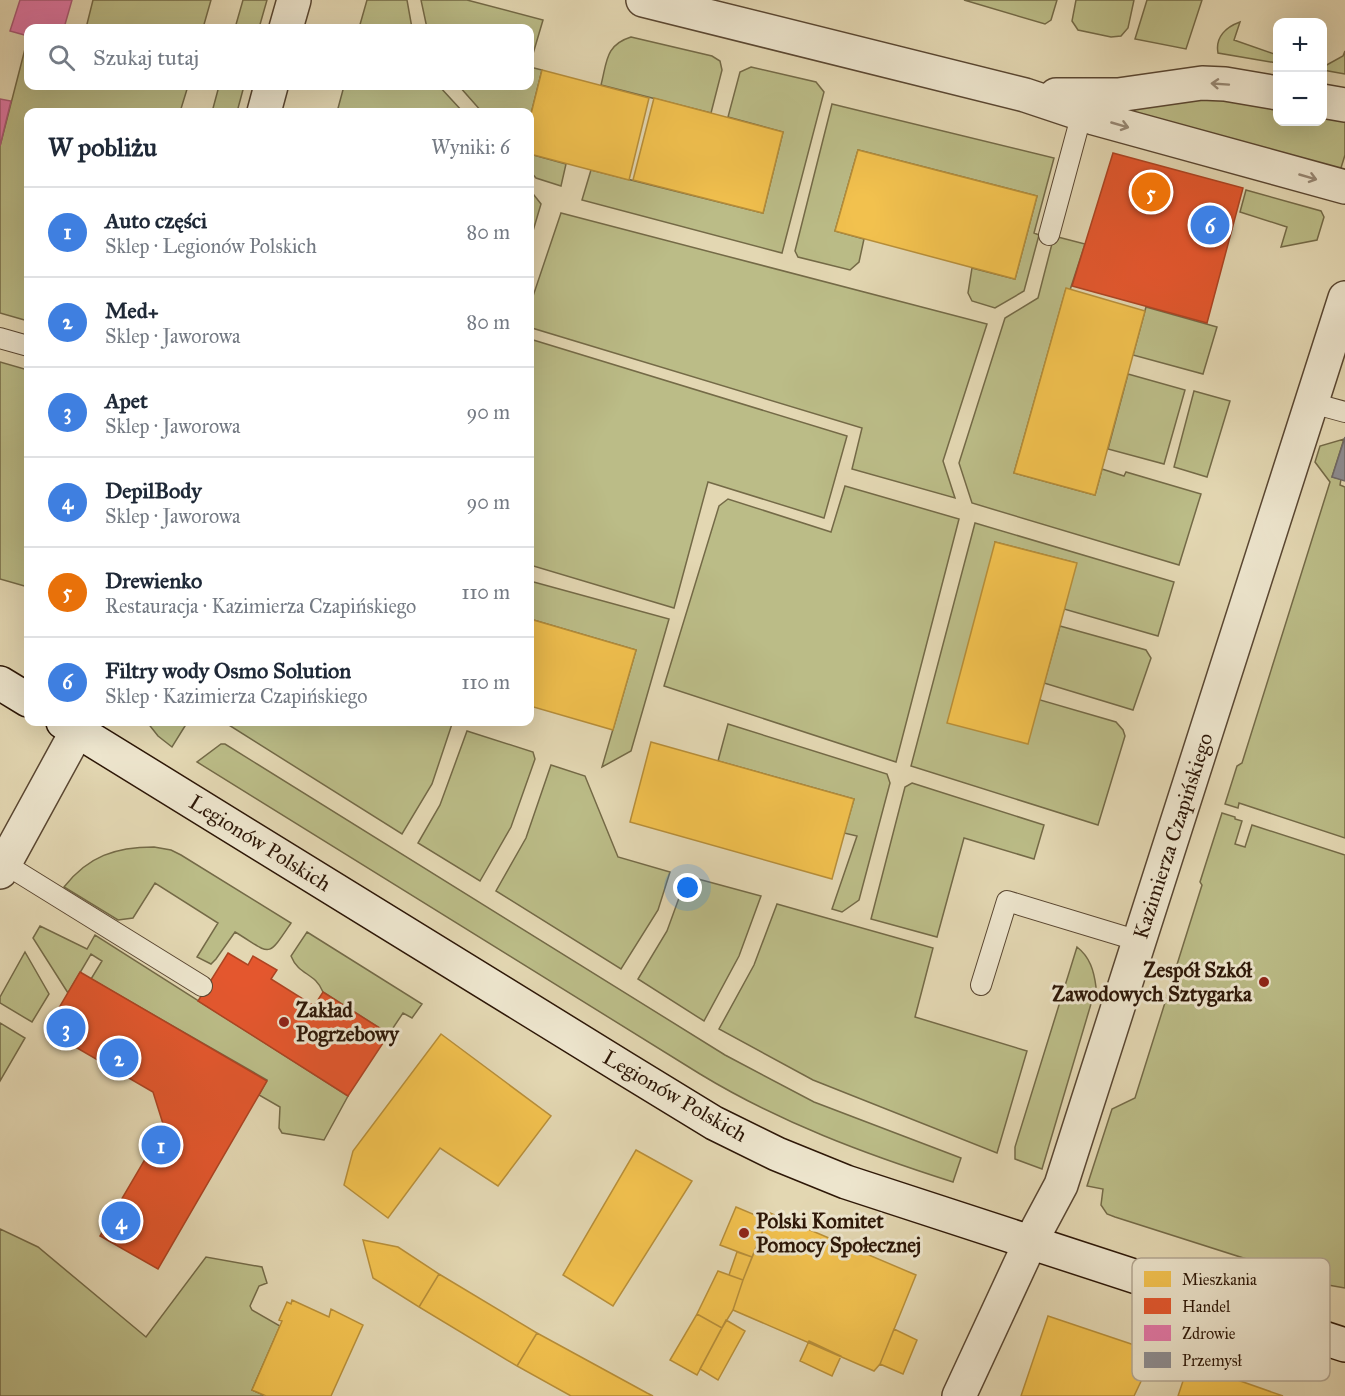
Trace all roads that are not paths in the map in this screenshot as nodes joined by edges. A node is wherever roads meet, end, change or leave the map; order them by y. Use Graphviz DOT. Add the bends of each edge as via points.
graph roads {
  1 [pos="294,0"];
  2 [pos="643,0"];
  3 [pos="287,24"];
  4 [pos="270,90"];
  5 [pos="1273,92"];
  6 [pos="1025,95"];
  7 [pos="1327,102"];
  8 [pos="1345,105"];
  9 [pos="265,108"];
  10 [pos="1082,113"];
  11 [pos="1345,188"];
  12 [pos="1049,235"];
  13 [pos="1345,298"];
  14 [pos="0,338"];
  15 [pos="24,345"];
  16 [pos="1312,403"];
  17 [pos="1345,412"];
  18 [pos="0,683"];
  19 [pos="24,698"];
  20 [pos="73,726"];
  21 [pos="77,726"];
  22 [pos="3,868"];
  23 [pos="1139,941"];
  24 [pos="981,985"];
  25 [pos="202,986"];
  26 [pos="1030,1243"];
  27 [pos="1132,1276"];
  28 [pos="1330,1340"];
  29 [pos="1345,1345"];
  30 [pos="958,1396"];
  1 -- 3 [label="street"];
  2 -- 6 [label="street"];
  4 -- 9 [label="street"];
  5 -- 6 [label="street, one-way" via="1202,83 1118,95"];
  6 -- 10 [label="street"];
  7 -- 8 [label="street"];
  10 -- 11 [label="street, one-way"];
  10 -- 12 [label="lane"];
  13 -- 16 [label="street, Kazimierza Czapińskiego"];
  14 -- 15 [label="lane"];
  16 -- 17 [label="lane"];
  16 -- 23 [label="street, Kazimierza Czapińskiego"];
  18 -- 19 [label="street"];
  20 -- 22 [label="street"];
  21 -- 26 [label="street, Legionów Polskich" via="714,1123 846,1182"];
  22 -- 25 [label="lane"];
  23 -- 24 [label="lane" via="1007,901"];
  23 -- 26 [label="street, Kazimierza Czapińskiego" via="1061,1185"];
  26 -- 27 [label="street, Legionów Polskich"];
  26 -- 30 [label="street, Kazimierza Czapińskiego"];
  28 -- 29 [label="street, Legionów Polskich"];
}
